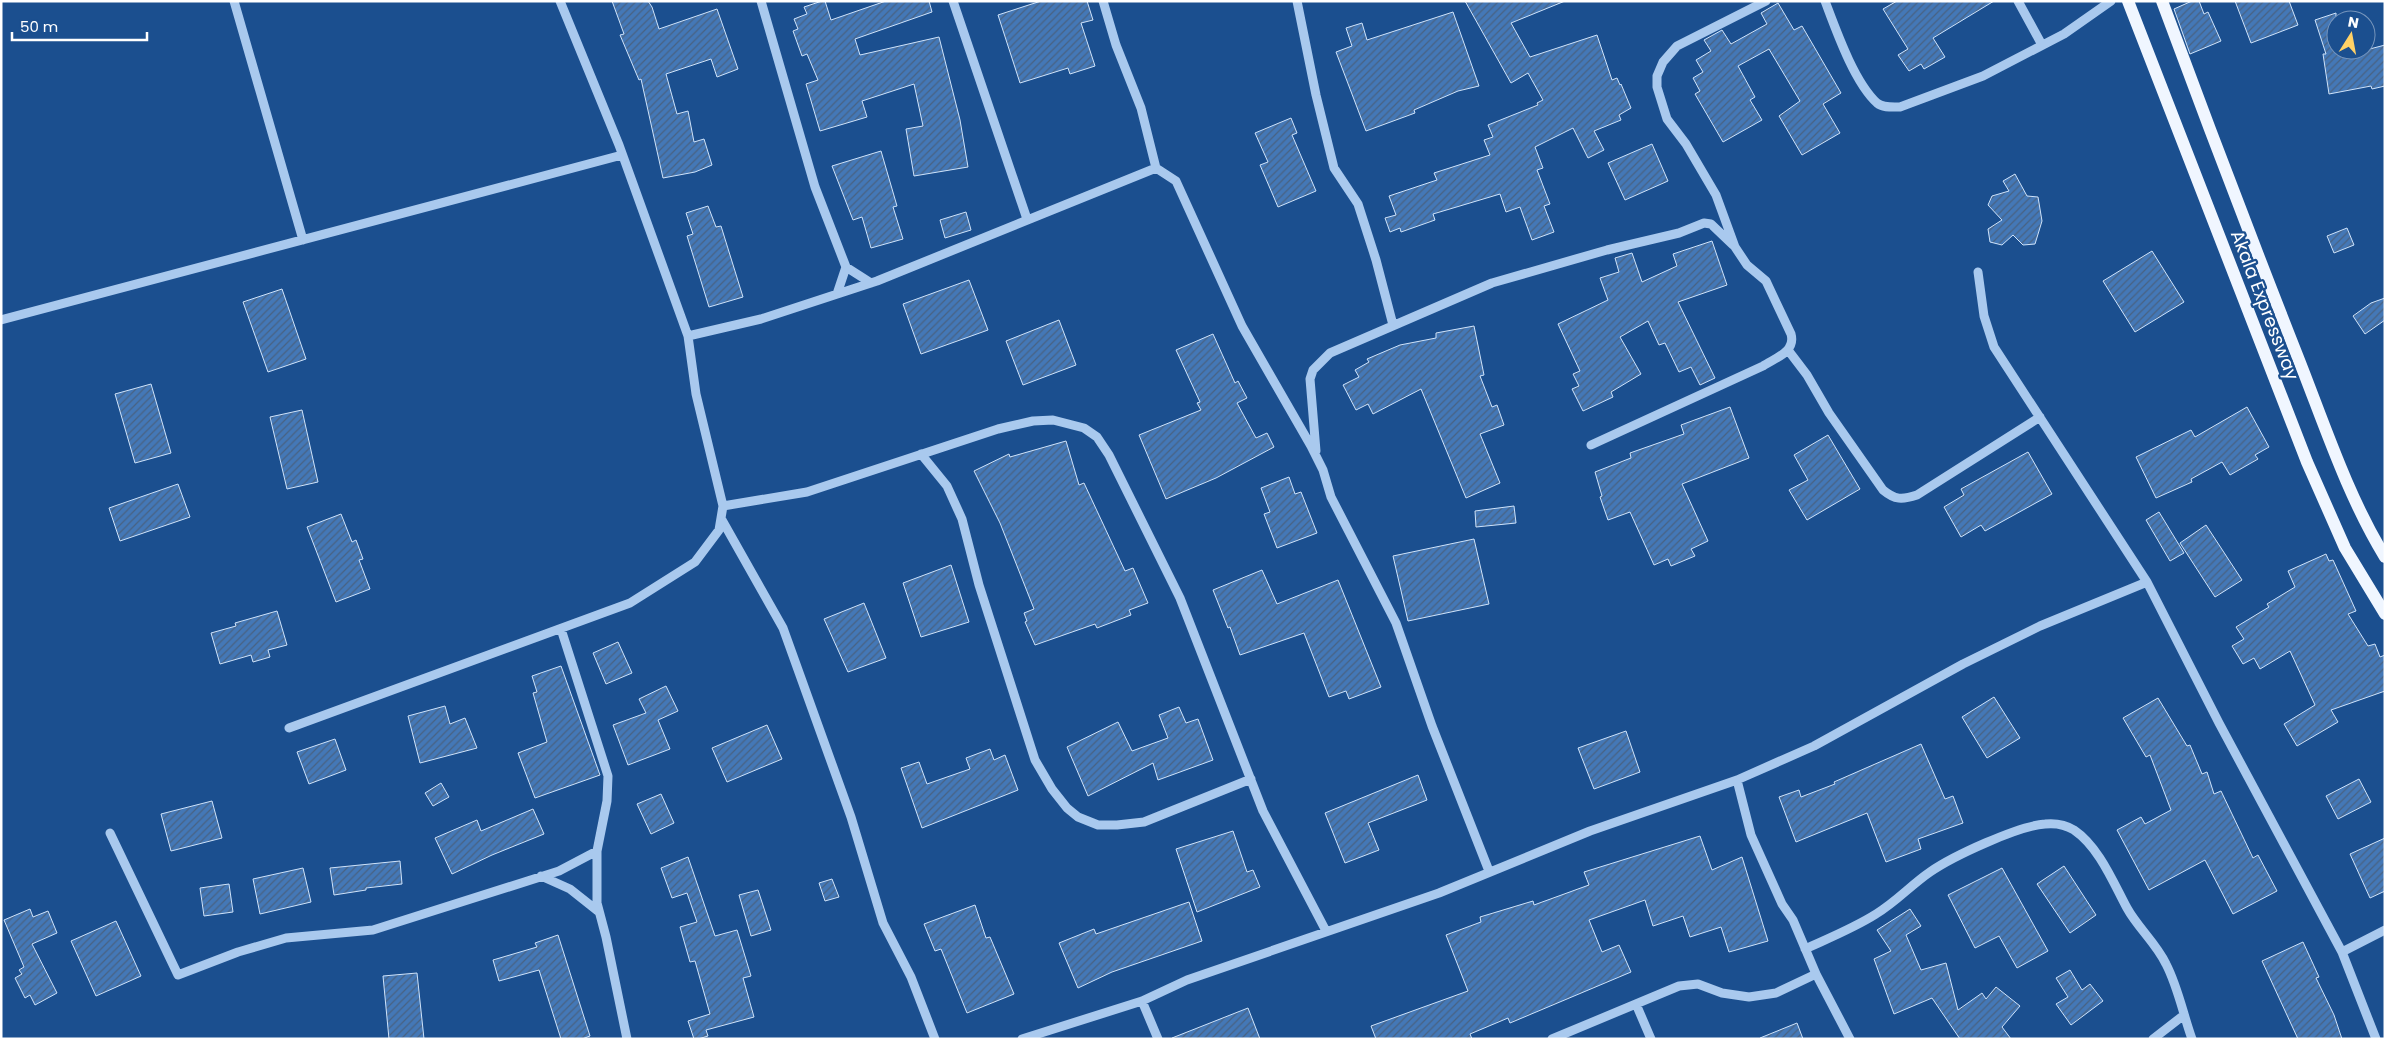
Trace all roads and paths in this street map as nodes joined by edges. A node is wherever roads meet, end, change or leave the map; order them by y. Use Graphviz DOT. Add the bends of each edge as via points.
graph roads {
  1 [pos="234,1"];
  2 [pos="560,1"];
  3 [pos="761,1"];
  4 [pos="953,1"];
  5 [pos="1103,1"];
  6 [pos="1297,1"];
  7 [pos="1766,1"];
  8 [pos="1825,1"];
  9 [pos="2018,1"];
  10 [pos="2111,1"];
  11 [pos="2128,1"];
  12 [pos="2162,1"];
  13 [pos="2042,46"];
  14 [pos="622,155"];
  15 [pos="1156,168"];
  16 [pos="1027,219"];
  17 [pos="303,240"];
  18 [pos="1735,247"];
  19 [pos="846,267"];
  20 [pos="1978,272"];
  21 [pos="871,283"];
  22 [pos="837,294"];
  23 [pos="1,320"];
  24 [pos="1393,325"];
  25 [pos="688,336"];
  26 [pos="1788,350"];
  27 [pos="2040,417"];
  28 [pos="1591,446"];
  29 [pos="921,454"];
  30 [pos="1316,458"];
  31 [pos="723,506"];
  32 [pos="722,520"];
  33 [pos="2385,557"];
  34 [pos="2148,582"];
  35 [pos="2385,614"];
  36 [pos="561,629"];
  37 [pos="289,728"];
  38 [pos="1252,779"];
  39 [pos="1737,780"];
  40 [pos="110,833"];
  41 [pos="596,850"];
  42 [pos="1489,871"];
  43 [pos="541,876"];
  44 [pos="599,912"];
  45 [pos="2385,930"];
  46 [pos="1326,931"];
  47 [pos="1805,949"];
  48 [pos="2342,952"];
  49 [pos="1816,974"];
  50 [pos="1142,1001"];
  51 [pos="1636,1004"];
  52 [pos="2184,1015"];
  53 [pos="627,1039"];
  54 [pos="935,1039"];
  55 [pos="1022,1039"];
  56 [pos="1158,1039"];
  57 [pos="1552,1039"];
  58 [pos="1651,1039"];
  59 [pos="1850,1039"];
  60 [pos="2153,1039"];
  61 [pos="2192,1039"];
  62 [pos="2376,1039"];
  1 -- 17 [label="street"];
  2 -- 14 [label="street"];
  3 -- 19 [label="street" via="806,159"];
  4 -- 16 [label="street"];
  5 -- 15 [label="street" via="1141,108"];
  6 -- 24 [label="street" via="1334,168 1358,204"];
  7 -- 18 [label="street" via="1676,46 1657,76 1667,119 1716,195"];
  8 -- 13 [label="street" via="1845,52 1863,84 1885,107 1900,107 1983,76"];
  9 -- 13 [label="street"];
  10 -- 13 [label="street"];
  11 -- 35 [label="main road, Akala Expressway" via="2307,462 2345,548"];
  12 -- 33 [label="main road, Akala Expressway" via="2334,450 2371,534"];
  14 -- 17 [label="street"];
  14 -- 25 [label="street"];
  15 -- 16 [label="street"];
  15 -- 30 [label="street" via="1176,181 1242,326"];
  16 -- 21 [label="street"];
  17 -- 23 [label="street"];
  18 -- 24 [label="street" via="1711,224 1704,223 1662,238 1492,283"];
  18 -- 26 [label="street" via="1747,264 1766,281 1793,340"];
  19 -- 21 [label="street"];
  19 -- 22 [label="street"];
  20 -- 27 [label="street" via="1984,316 1994,347"];
  21 -- 22 [label="street"];
  22 -- 25 [label="street" via="761,319"];
  24 -- 30 [label="street" via="1330,353 1313,370 1310,391"];
  25 -- 31 [label="street" via="698,404"];
  26 -- 27 [label="street" via="1807,375 1829,414 1891,497 1899,499 1917,494"];
  26 -- 28 [label="street" via="1729,382"];
  27 -- 34 [label="street"];
  29 -- 31 [label="street" via="807,492"];
  29 -- 38 [label="street" via="1033,421 1073,423 1097,437 1180,598"];
  29 -- 38 [label="street" via="947,486 962,519 984,604 1035,760 1067,808 1078,817 1098,824 1144,822"];
  30 -- 42 [label="street" via="1331,497 1396,623"];
  31 -- 32 [label="street"];
  32 -- 36 [label="street" via="695,562 630,603"];
  32 -- 54 [label="street" via="783,628 851,817 883,923 911,977"];
  34 -- 39 [label="street" via="2040,626 1814,746"];
  34 -- 48 [label="street" via="2219,723"];
  36 -- 37 [label="street"];
  36 -- 41 [label="street" via="608,776 607,801"];
  38 -- 46 [label="street" via="1263,811"];
  39 -- 42 [label="street" via="1590,831"];
  39 -- 47 [label="street" via="1751,835"];
  40 -- 43 [label="street" via="178,975 286,938 373,930"];
  41 -- 43 [label="street" via="558,871"];
  41 -- 44 [label="street"];
  42 -- 46 [label="street" via="1439,893"];
  43 -- 44 [label="street" via="570,889"];
  44 -- 53 [label="street"];
  45 -- 48 [label="street"];
  46 -- 50 [label="street" via="1187,980"];
  47 -- 49 [label="street"];
  47 -- 52 [label="street" via="1875,915 1930,872 1961,854 2043,824 2059,824 2086,840 2104,866 2131,915 2166,963"];
  48 -- 62 [label="street"];
  49 -- 51 [label="street" via="1776,993 1749,997 1722,993 1698,984 1679,986"];
  49 -- 59 [label="street"];
  50 -- 55 [label="street"];
  50 -- 56 [label="street"];
  51 -- 57 [label="street"];
  51 -- 58 [label="street"];
  52 -- 60 [label="street"];
  52 -- 61 [label="street"];
}
